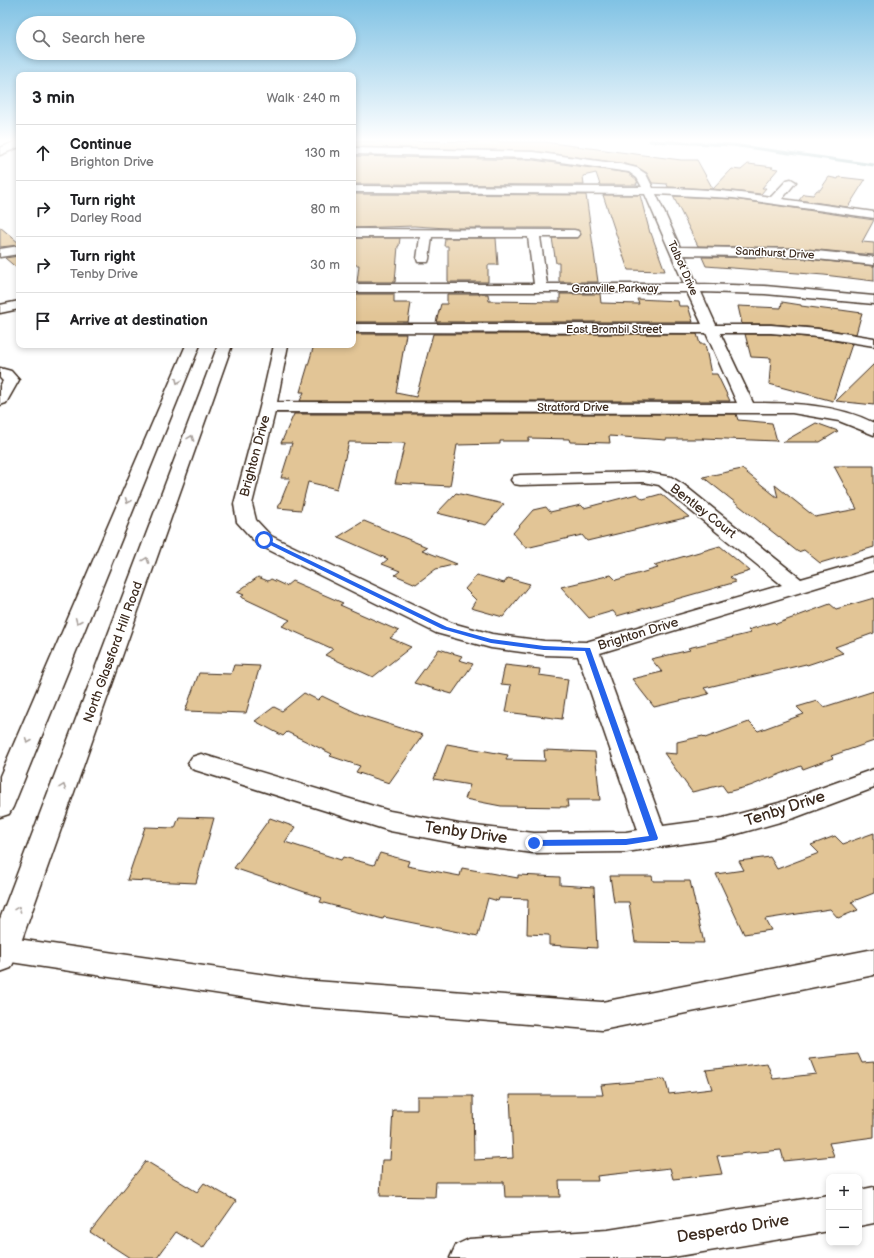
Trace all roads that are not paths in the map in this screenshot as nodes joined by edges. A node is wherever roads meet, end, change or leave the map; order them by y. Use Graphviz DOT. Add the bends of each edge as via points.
graph roads {
  1 [pos="653,200"];
  2 [pos="763,200"];
  3 [pos="774,201"];
  4 [pos="874,215"];
  5 [pos="356,233"];
  6 [pos="427,233"];
  7 [pos="533,234"];
  8 [pos="574,234"];
  9 [pos="16,250"];
  10 [pos="675,251"];
  11 [pos="0,253"];
  12 [pos="423,259"];
  13 [pos="874,261"];
  14 [pos="356,288"];
  15 [pos="541,288"];
  16 [pos="692,288"];
  17 [pos="0,293"];
  18 [pos="874,300"];
  19 [pos="11,307"];
  20 [pos="356,328"];
  21 [pos="711,329"];
  22 [pos="874,342"];
  23 [pos="192,348"];
  24 [pos="224,348"];
  25 [pos="280,348"];
  26 [pos="2,374"];
  27 [pos="0,400"];
  28 [pos="268,407"];
  29 [pos="747,407"];
  30 [pos="874,430"];
  31 [pos="520,480"];
  32 [pos="874,564"];
  33 [pos="798,587"];
  34 [pos="587,649"];
  35 [pos="201,763"];
  36 [pos="874,778"];
  37 [pos="0,807"];
  38 [pos="654,838"];
  39 [pos="2,954"];
  40 [pos="874,962"];
  41 [pos="874,1205"];
  42 [pos="862,1207"];
  43 [pos="826,1213"];
  44 [pos="469,1258"];
  1 -- 10 [label="street, Talbot Drive"];
  2 -- 3 [label="street"];
  3 -- 4 [label="street"];
  5 -- 6 [label="street"];
  6 -- 7 [label="street"];
  6 -- 12 [label="street"];
  7 -- 8 [label="street"];
  7 -- 15 [label="street"];
  9 -- 11 [label="street"];
  10 -- 13 [label="street, Sandhurst Drive" via="797,253"];
  10 -- 16 [label="street, Talbot Drive"];
  14 -- 15 [label="street, Granville Parkway"];
  15 -- 16 [label="street, Granville Parkway"];
  16 -- 18 [label="street, Granville Parkway" via="765,290"];
  16 -- 21 [label="street, Talbot Drive"];
  17 -- 19 [label="street"];
  20 -- 21 [label="street, East Brombil Street"];
  21 -- 22 [label="street, East Brombil Street" via="771,329"];
  21 -- 29 [label="street, Talbot Drive"];
  23 -- 37 [label="street, one-way"];
  39 -- 24 [label="street, North Glassford Hill Road, one-way"];
  25 -- 28 [label="street, Brighton Drive"];
  26 -- 27 [label="street" via="11,380"];
  28 -- 29 [label="street, Stratford Drive"];
  28 -- 34 [label="street, Brighton Drive" via="243,504 247,522 264,540 444,628 491,641 544,648"];
  29 -- 30 [label="street, Stratford Drive" via="815,410"];
  31 -- 33 [label="street, Bentley Court" via="643,477 665,481"];
  32 -- 33 [label="street, Brighton Drive"];
  33 -- 34 [label="street, Brighton Drive"];
  34 -- 38 [label="street"];
  35 -- 38 [label="street, Tenby Drive" via="390,821 459,834 534,843 626,842"];
  36 -- 38 [label="street, Tenby Drive" via="785,811 723,828"];
  39 -- 40 [label="street" via="301,993 602,1016"];
  41 -- 42 [label="street"];
  43 -- 44 [label="street, Desperdo Drive" via="608,1249"];
}
